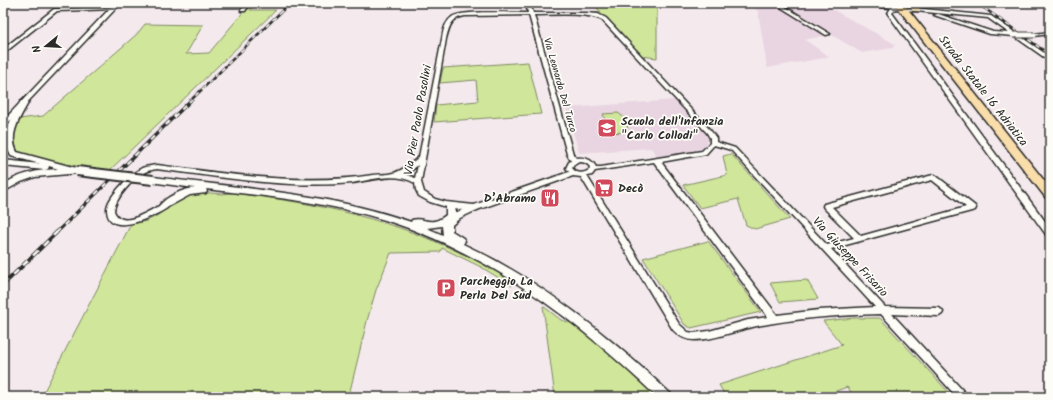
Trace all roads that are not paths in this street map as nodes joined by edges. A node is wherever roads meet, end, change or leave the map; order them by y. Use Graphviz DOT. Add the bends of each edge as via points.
graph roads {
  1 [pos="118,3"];
  2 [pos="248,3"];
  3 [pos="528,3"];
  4 [pos="776,3"];
  5 [pos="853,3"];
  6 [pos="886,4"];
  7 [pos="905,7"];
  8 [pos="113,8"];
  9 [pos="243,10"];
  10 [pos="531,14"];
  11 [pos="1050,33"];
  12 [pos="828,34"];
  13 [pos="3,52"];
  14 [pos="1050,59"];
  15 [pos="24,103"];
  16 [pos="3,125"];
  17 [pos="713,144"];
  18 [pos="423,157"];
  19 [pos="3,159"];
  20 [pos="656,160"];
  21 [pos="574,161"];
  22 [pos="3,163"];
  23 [pos="22,164"];
  24 [pos="593,169"];
  25 [pos="77,171"];
  26 [pos="574,173"];
  27 [pos="392,175"];
  28 [pos="583,175"];
  29 [pos="155,180"];
  30 [pos="418,182"];
  31 [pos="1050,184"];
  32 [pos="3,189"];
  33 [pos="235,190"];
  34 [pos="1050,195"];
  35 [pos="164,206"];
  36 [pos="451,206"];
  37 [pos="474,208"];
  38 [pos="387,218"];
  39 [pos="1050,234"];
  40 [pos="860,239"];
  41 [pos="826,248"];
  42 [pos="468,250"];
  43 [pos="883,310"];
  44 [pos="939,312"];
  45 [pos="775,319"];
  46 [pos="666,397"];
  47 [pos="964,397"];
  1 -- 8 [label="street"];
  2 -- 9 [label="street"];
  3 -- 10 [label="street, Via Leonardo Del Turco"];
  4 -- 12 [label="street"];
  5 -- 6 [label="street"];
  6 -- 7 [label="street"];
  7 -- 11 [label="street, bridge" via="992,33 1013,36"];
  7 -- 14 [label="street" via="989,16"];
  7 -- 31 [label="highway, Strada Statale 16 Adriatica"];
  7 -- 34 [label="highway, Strada Statale 16 Adriatica"];
  7 -- 39 [label="street" via="890,13"];
  8 -- 13 [label="street" via="56,10"];
  8 -- 15 [label="street"];
  10 -- 17 [label="street" via="586,14 602,18 709,132"];
  10 -- 18 [label="street, Via Pier Paolo Pasolini" via="468,14 456,16 449,21"];
  10 -- 21 [label="street, Via Leonardo Del Turco"];
  15 -- 16 [label="street"];
  15 -- 25 [label="main road" via="12,128 10,149 14,154"];
  17 -- 20 [label="street" via="704,153"];
  17 -- 41 [label="street, Via Giuseppe Frisario" via="733,149"];
  18 -- 27 [label="street" via="410,168"];
  18 -- 30 [label="street, Via Pier Paolo Pasolini"];
  19 -- 23 [label="main road"];
  20 -- 24 [label="street"];
  20 -- 45 [label="street"];
  21 -- 24 [label="street" via="588,161"];
  21 -- 26 [label="street" via="569,168"];
  22 -- 23 [label="main road"];
  23 -- 25 [label="main road"];
  24 -- 28 [label="street"];
  25 -- 29 [label="main road, bridge"];
  25 -- 32 [label="main road" via="33,174 19,178"];
  26 -- 28 [label="street"];
  26 -- 37 [label="street, Via Pier Paolo Pasolini"];
  27 -- 30 [label="street" via="411,176"];
  27 -- 35 [label="street" via="346,181 288,181 239,178 157,167 136,175 115,198 110,211 113,217 126,221 144,218"];
  28 -- 45 [label="street" via="680,332 696,337"];
  29 -- 33 [label="main road"];
  29 -- 35 [label="main road" via="174,189"];
  30 -- 36 [label="street, Via Pier Paolo Pasolini" via="419,190 424,196"];
  33 -- 35 [label="main road" via="191,191"];
  33 -- 38 [label="main road" via="325,203"];
  36 -- 37 [label="street, Via Pier Paolo Pasolini"];
  36 -- 38 [label="main road" via="450,216 446,221 434,226 403,218"];
  37 -- 42 [label="main road" via="451,220 446,229 451,236 463,242"];
  38 -- 42 [label="main road"];
  40 -- 40 [label="street" via="868,237 972,208 933,177 827,206"];
  40 -- 41 [label="street"];
  41 -- 43 [label="street, Via Giuseppe Frisario"];
  42 -- 46 [label="main road" via="531,285 567,310 609,344"];
  43 -- 44 [label="street"];
  43 -- 45 [label="street" via="837,311"];
  43 -- 47 [label="street, Via Giuseppe Frisario"];
}
